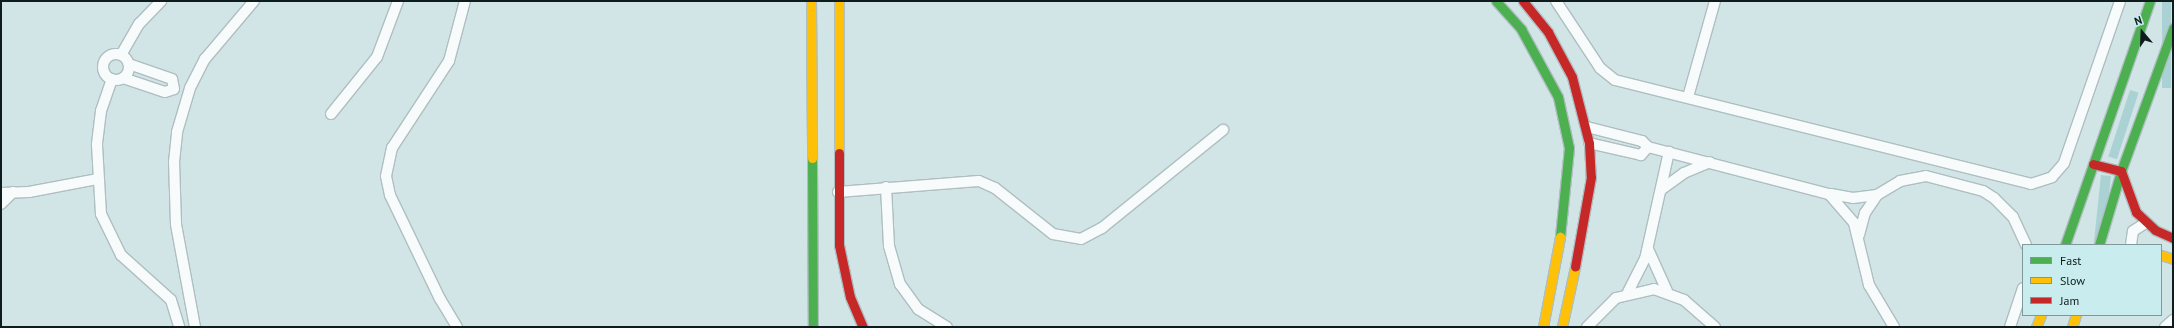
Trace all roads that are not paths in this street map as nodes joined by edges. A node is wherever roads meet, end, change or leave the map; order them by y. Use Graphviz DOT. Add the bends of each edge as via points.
graph roads {
  1 [pos="161,1"];
  2 [pos="254,1"];
  3 [pos="398,1"];
  4 [pos="465,1"];
  5 [pos="811,1"];
  6 [pos="839,1"];
  7 [pos="1496,1"];
  8 [pos="1523,1"];
  9 [pos="1556,1"];
  10 [pos="1715,1"];
  11 [pos="2120,1"];
  12 [pos="2150,1"];
  13 [pos="2173,28"];
  14 [pos="121,55"];
  15 [pos="129,64"];
  16 [pos="123,78"];
  17 [pos="112,79"];
  18 [pos="1688,97"];
  19 [pos="331,114"];
  20 [pos="1587,127"];
  21 [pos="1223,130"];
  22 [pos="1589,143"];
  23 [pos="1648,147"];
  24 [pos="1669,152"];
  25 [pos="1710,162"];
  26 [pos="2093,164"];
  27 [pos="2121,171"];
  28 [pos="97,179"];
  29 [pos="886,187"];
  30 [pos="1662,189"];
  31 [pos="1,192"];
  32 [pos="13,192"];
  33 [pos="838,192"];
  34 [pos="1829,194"];
  35 [pos="1876,195"];
  36 [pos="1,204"];
  37 [pos="2146,223"];
  38 [pos="1859,235"];
  39 [pos="2173,238"];
  40 [pos="2026,244"];
  41 [pos="2065,244"];
  42 [pos="2099,244"];
  43 [pos="2131,244"];
  44 [pos="1648,247"];
  45 [pos="2162,255"];
  46 [pos="2173,259"];
  47 [pos="1667,291"];
  48 [pos="2022,291"];
  49 [pos="1628,292"];
  50 [pos="2041,316"];
  51 [pos="2076,316"];
  52 [pos="2173,320"];
  53 [pos="179,327"];
  54 [pos="195,327"];
  55 [pos="457,327"];
  56 [pos="813,327"];
  57 [pos="862,327"];
  58 [pos="947,327"];
  59 [pos="1543,327"];
  60 [pos="1562,327"];
  61 [pos="1587,327"];
  62 [pos="1715,327"];
  63 [pos="1894,327"];
  64 [pos="2010,327"];
  65 [pos="2036,327"];
  66 [pos="2072,327"];
  67 [pos="2165,327"];
  1 -- 14 [label="street" via="135,29"];
  2 -- 54 [label="street" via="205,59 190,88 176,132 176,224"];
  3 -- 19 [label="street" via="377,57"];
  4 -- 55 [label="street" via="449,61 392,148 386,176 390,195 436,293"];
  5 -- 56 [label="street"];
  6 -- 33 [label="street"];
  7 -- 59 [label="street" via="1521,28 1548,73 1560,104 1569,148 1566,206"];
  8 -- 20 [label="street" via="1561,54 1579,95"];
  9 -- 18 [label="street" via="1607,75 1624,83"];
  10 -- 18 [label="street"];
  11 -- 18 [label="street" via="2064,163 2052,177 2039,183 2023,183"];
  12 -- 26 [label="street"];
  13 -- 27 [label="street"];
  14 -- 15 [label="street"];
  14 -- 17 [label="street" via="113,54 104,62 105,74"];
  15 -- 16 [label="street"];
  15 -- 16 [label="street" via="172,79 174,89 165,92"];
  16 -- 17 [label="street"];
  17 -- 28 [label="street" via="98,128"];
  20 -- 22 [label="street"];
  20 -- 23 [label="street" via="1642,141"];
  21 -- 29 [label="street" via="1102,228 1081,239 1053,234 995,188 980,181"];
  22 -- 23 [label="street" via="1641,155"];
  22 -- 60 [label="street" via="1587,208"];
  23 -- 24 [label="street"];
  24 -- 25 [label="street"];
  24 -- 30 [label="street"];
  25 -- 30 [label="street" via="1684,173"];
  25 -- 34 [label="street"];
  26 -- 27 [label="street"];
  26 -- 41 [label="street"];
  27 -- 37 [label="street" via="2128,198"];
  27 -- 42 [label="street"];
  28 -- 32 [label="street"];
  28 -- 53 [label="street" via="101,214 112,242 131,265 171,300"];
  29 -- 33 [label="street"];
  29 -- 58 [label="street" via="889,246 900,284 918,309"];
  30 -- 44 [label="street"];
  31 -- 32 [label="street"];
  32 -- 36 [label="street"];
  33 -- 57 [label="street" via="843,271"];
  34 -- 35 [label="street" via="1853,198"];
  34 -- 38 [label="street" via="1847,212"];
  35 -- 38 [label="street" via="1865,213"];
  35 -- 40 [label="street" via="1900,180 1926,176 1983,191 2013,217"];
  37 -- 39 [label="street"];
  37 -- 43 [label="street" via="2133,231"];
  38 -- 63 [label="street" via="1869,285"];
  44 -- 47 [label="street"];
  44 -- 49 [label="street" via="1641,271"];
  45 -- 46 [label="street"];
  47 -- 49 [label="street"];
  47 -- 62 [label="street" via="1684,300"];
  48 -- 64 [label="street"];
  49 -- 61 [label="street" via="1604,306"];
  50 -- 65 [label="street"];
  51 -- 66 [label="street"];
  52 -- 67 [label="street"];
}
